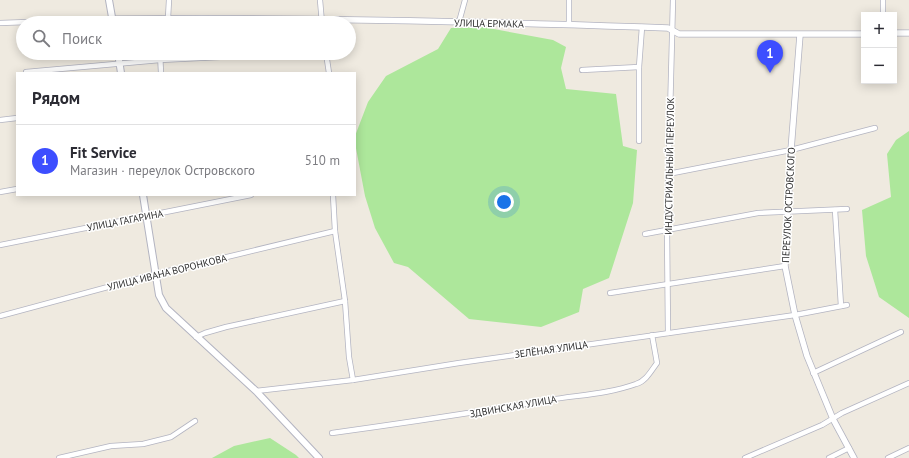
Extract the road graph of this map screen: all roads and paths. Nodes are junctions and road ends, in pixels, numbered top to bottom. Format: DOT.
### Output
graph roads {
  1 [pos="109,0"];
  2 [pos="169,0"];
  3 [pos="320,0"];
  4 [pos="464,0"];
  5 [pos="569,0"];
  6 [pos="672,0"];
  7 [pos="882,0"];
  8 [pos="883,12"];
  9 [pos="112,16"];
  10 [pos="168,16"];
  11 [pos="322,16"];
  12 [pos="356,21"];
  13 [pos="459,22"];
  14 [pos="0,23"];
  15 [pos="16,23"];
  16 [pos="569,24"];
  17 [pos="642,27"];
  18 [pos="672,32"];
  19 [pos="897,33"];
  20 [pos="909,33"];
  21 [pos="861,34"];
  22 [pos="800,35"];
  23 [pos="119,60"];
  24 [pos="160,60"];
  25 [pos="327,60"];
  26 [pos="119,63"];
  27 [pos="638,67"];
  28 [pos="582,70"];
  29 [pos="26,72"];
  30 [pos="121,72"];
  31 [pos="161,72"];
  32 [pos="328,72"];
  33 [pos="16,118"];
  34 [pos="0,120"];
  35 [pos="875,128"];
  36 [pos="639,141"];
  37 [pos="791,150"];
  38 [pos="668,174"];
  39 [pos="16,189"];
  40 [pos="0,192"];
  41 [pos="142,196"];
  42 [pos="246,196"];
  43 [pos="333,196"];
  44 [pos="847,209"];
  45 [pos="835,210"];
  46 [pos="787,211"];
  47 [pos="146,215"];
  48 [pos="667,230"];
  49 [pos="335,231"];
  50 [pos="645,234"];
  51 [pos="0,245"];
  52 [pos="785,266"];
  53 [pos="156,274"];
  54 [pos="667,284"];
  55 [pos="610,293"];
  56 [pos="345,301"];
  57 [pos="795,315"];
  58 [pos="0,316"];
  59 [pos="901,332"];
  60 [pos="668,333"];
  61 [pos="652,335"];
  62 [pos="196,337"];
  63 [pos="813,373"];
  64 [pos="353,380"];
  65 [pos="909,383"];
  66 [pos="256,391"];
  67 [pos="833,419"];
  68 [pos="195,421"];
  69 [pos="332,432"];
  70 [pos="848,448"];
  71 [pos="909,448"];
  72 [pos="59,458"];
  73 [pos="319,458"];
  74 [pos="745,458"];
  75 [pos="829,458"];
  76 [pos="854,458"];
  77 [pos="888,458"];
  1 -- 9 [label="main road"];
  2 -- 10 [label="street"];
  3 -- 11 [label="street"];
  4 -- 13 [label="street"];
  5 -- 16 [label="street"];
  6 -- 18 [label="street, ИНДУСТРИАЛЬНЫЙ ПЕРЕУЛОК"];
  7 -- 8 [label="street"];
  12 -- 13 [label="street, УЛИЦА ЕРМАКА"];
  13 -- 16 [label="street, УЛИЦА ЕРМАКА"];
  14 -- 15 [label="street"];
  16 -- 17 [label="street, УЛИЦА ЕРМАКА"];
  17 -- 18 [label="street, УЛИЦА ЕРМАКА"];
  17 -- 27 [label="street"];
  18 -- 22 [label="street, УЛИЦА ЕРМАКА"];
  18 -- 38 [label="street, ИНДУСТРИАЛЬНЫЙ ПЕРЕУЛОК"];
  19 -- 20 [label="street"];
  21 -- 22 [label="street, УЛИЦА ЕРМАКА"];
  22 -- 37 [label="street, ПЕРЕУЛОК ОСТРОВСКОГО"];
  23 -- 26 [label="main road"];
  24 -- 26 [label="street"];
  24 -- 31 [label="street"];
  25 -- 32 [label="street"];
  26 -- 29 [label="street"];
  26 -- 30 [label="main road"];
  27 -- 28 [label="street"];
  27 -- 36 [label="street"];
  33 -- 34 [label="street"];
  35 -- 37 [label="street"];
  37 -- 38 [label="street"];
  37 -- 46 [label="street, ПЕРЕУЛОК ОСТРОВСКОГО"];
  38 -- 48 [label="street, ИНДУСТРИАЛЬНЫЙ ПЕРЕУЛОК"];
  39 -- 40 [label="street"];
  41 -- 47 [label="main road"];
  42 -- 47 [label="street, УЛИЦА ГАГАРИНА"];
  43 -- 49 [label="street"];
  44 -- 45 [label="street"];
  45 -- 46 [label="street"];
  45 -- 57 [label="street, ЗЕЛЁНАЯ УЛИЦА"];
  46 -- 48 [label="street"];
  46 -- 52 [label="street, ПЕРЕУЛОК ОСТРОВСКОГО"];
  47 -- 51 [label="street, УЛИЦА ГАГАРИНА"];
  47 -- 53 [label="main road"];
  48 -- 50 [label="street"];
  48 -- 54 [label="street, ИНДУСТРИАЛЬНЫЙ ПЕРЕУЛОК"];
  49 -- 53 [label="street, УЛИЦА ИВАНА ВОРОНКОВА"];
  49 -- 56 [label="street"];
  52 -- 54 [label="street"];
  52 -- 57 [label="street, ПЕРЕУЛОК ОСТРОВСКОГО"];
  53 -- 58 [label="street, УЛИЦА ИВАНА ВОРОНКОВА"];
  53 -- 62 [label="main road"];
  54 -- 55 [label="street"];
  54 -- 60 [label="street, ИНДУСТРИАЛЬНЫЙ ПЕРЕУЛОК"];
  56 -- 62 [label="street"];
  56 -- 64 [label="street"];
  57 -- 60 [label="street, ЗЕЛЁНАЯ УЛИЦА"];
  57 -- 63 [label="street, ПЕРЕУЛОК ОСТРОВСКОГО"];
  59 -- 63 [label="street"];
  60 -- 61 [label="street, ЗЕЛЁНАЯ УЛИЦА"];
  61 -- 64 [label="street, ЗЕЛЁНАЯ УЛИЦА"];
  61 -- 69 [label="street, ЗДВИНСКАЯ УЛИЦА"];
  62 -- 66 [label="main road"];
  63 -- 67 [label="street, ПЕРЕУЛОК ОСТРОВСКОГО"];
  64 -- 66 [label="street, ЗЕЛЁНАЯ УЛИЦА"];
  65 -- 67 [label="street"];
  66 -- 73 [label="main road"];
  67 -- 70 [label="street, ПЕРЕУЛОК ОСТРОВСКОГО"];
  67 -- 74 [label="street"];
  68 -- 72 [label="street"];
  70 -- 75 [label="street"];
  70 -- 76 [label="street, ПЕРЕУЛОК ОСТРОВСКОГО"];
  71 -- 77 [label="street"];
}
